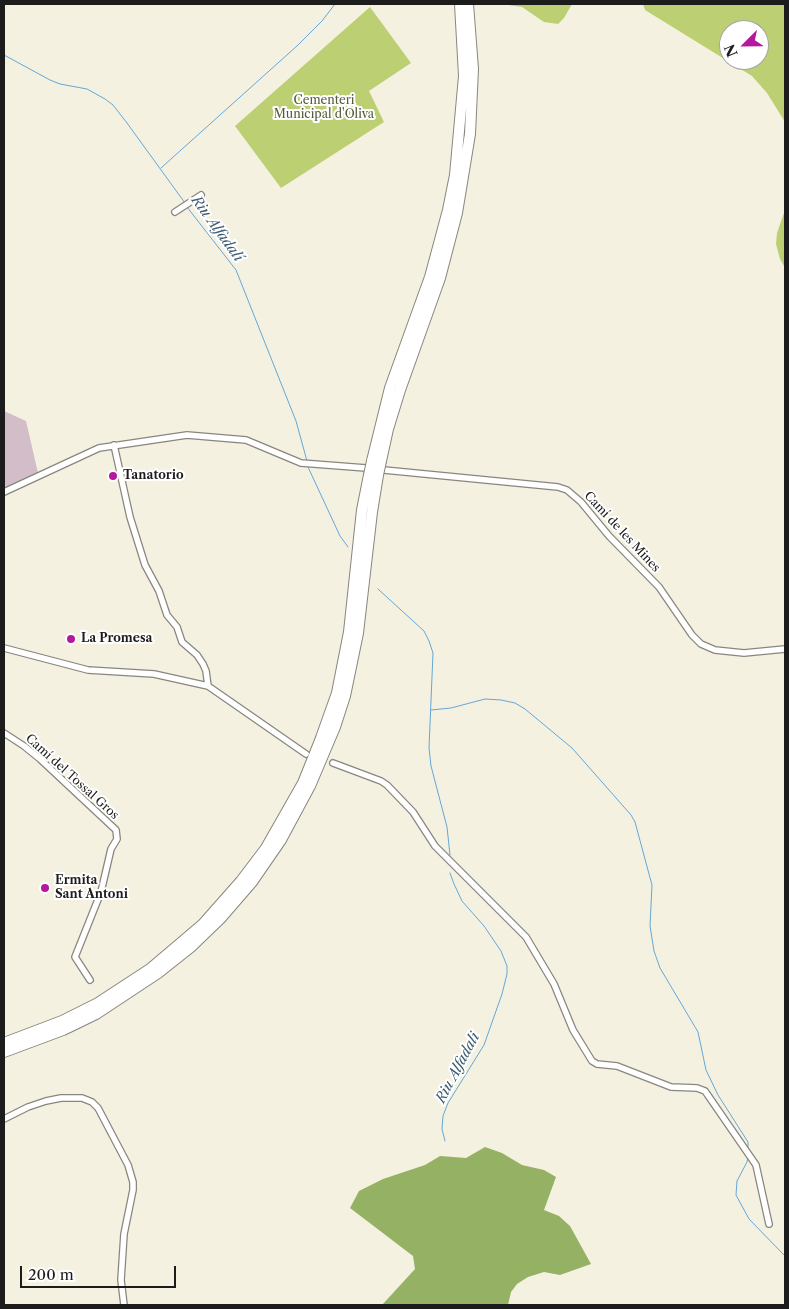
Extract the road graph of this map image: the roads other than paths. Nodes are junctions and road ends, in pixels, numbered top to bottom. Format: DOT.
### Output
graph roads {
  1 [pos="460,4"];
  2 [pos="468,4"];
  3 [pos="201,195"];
  4 [pos="177,211"];
  5 [pos="114,445"];
  6 [pos="375,468"];
  7 [pos="4,492"];
  8 [pos="4,648"];
  9 [pos="785,649"];
  10 [pos="208,686"];
  11 [pos="4,733"];
  12 [pos="306,754"];
  13 [pos="333,763"];
  14 [pos="90,980"];
  15 [pos="4,1043"];
  16 [pos="4,1052"];
  17 [pos="4,1119"];
  18 [pos="769,1224"];
  19 [pos="124,1305"];
  1 -- 6 [label="highway"];
  2 -- 6 [label="highway"];
  3 -- 4 [label="street"];
  5 -- 6 [label="street, Camí de les Mines"];
  5 -- 7 [label="street, Camí de les Mines"];
  5 -- 10 [label="street"];
  6 -- 9 [label="street, Camí de les Mines"];
  6 -- 15 [label="highway"];
  6 -- 16 [label="highway"];
  8 -- 10 [label="street"];
  10 -- 12 [label="street"];
  11 -- 14 [label="street, Camí del Tossal Gros"];
  13 -- 18 [label="street"];
  17 -- 19 [label="street"];
}
